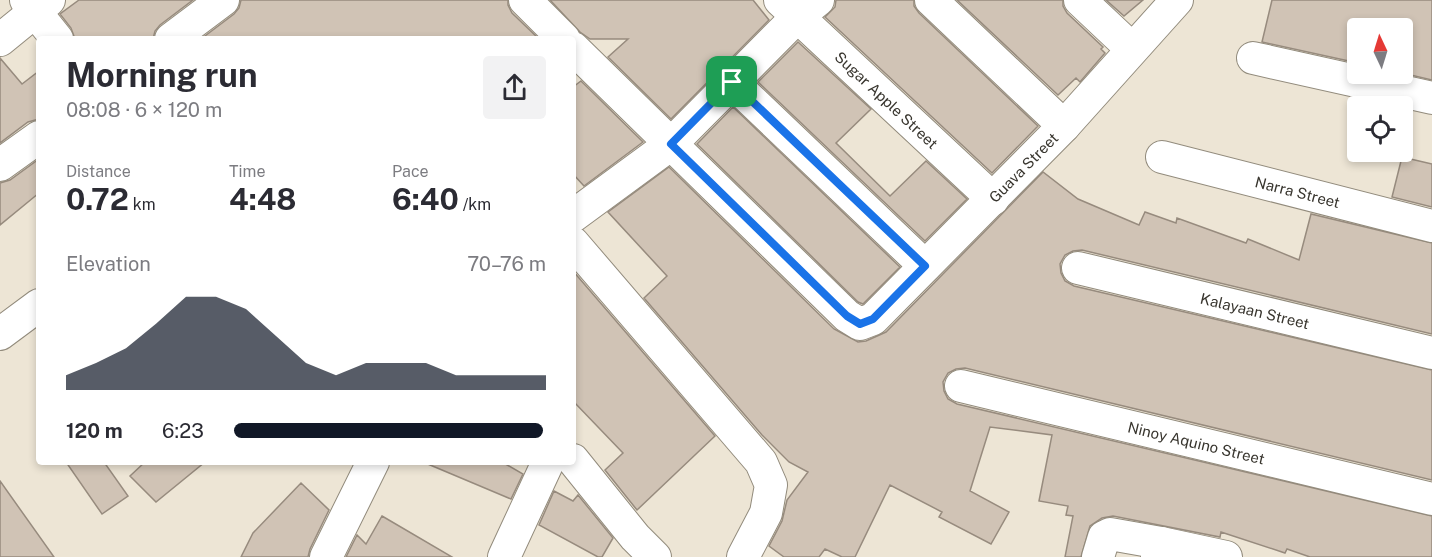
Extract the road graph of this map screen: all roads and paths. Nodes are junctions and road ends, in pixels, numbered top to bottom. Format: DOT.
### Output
graph roads {
  1 [pos="223,0"];
  2 [pos="525,0"];
  3 [pos="931,0"];
  4 [pos="1080,0"];
  5 [pos="1176,0"];
  6 [pos="37,4"];
  7 [pos="798,6"];
  8 [pos="55,36"];
  9 [pos="175,36"];
  10 [pos="561,36"];
  11 [pos="0,40"];
  12 [pos="1132,49"];
  13 [pos="576,51"];
  14 [pos="1253,58"];
  15 [pos="732,82"];
  16 [pos="1432,98"];
  17 [pos="1064,126"];
  18 [pos="36,138"];
  19 [pos="671,144"];
  20 [pos="1162,157"];
  21 [pos="0,165"];
  22 [pos="993,199"];
  23 [pos="576,214"];
  24 [pos="1432,226"];
  25 [pos="576,246"];
  26 [pos="925,266"];
  27 [pos="1078,268"];
  28 [pos="36,307"];
  29 [pos="0,334"];
  30 [pos="1432,353"];
  31 [pos="961,386"];
  32 [pos="576,464"];
  33 [pos="372,465"];
  34 [pos="547,465"];
  35 [pos="1432,499"];
  36 [pos="638,550"];
  37 [pos="1159,550"];
  38 [pos="326,557"];
  39 [pos="504,557"];
  40 [pos="744,557"];
  41 [pos="1098,557"];
  42 [pos="1226,557"];
  1 -- 9 [label="street"];
  2 -- 10 [label="street"];
  3 -- 17 [label="street"];
  4 -- 12 [label="street"];
  5 -- 12 [label="street, Guava Street"];
  6 -- 8 [label="street"];
  6 -- 11 [label="street"];
  7 -- 15 [label="street"];
  7 -- 22 [label="street, Sugar Apple Street"];
  12 -- 17 [label="street, Guava Street"];
  13 -- 19 [label="street"];
  14 -- 16 [label="street"];
  15 -- 19 [label="street"];
  15 -- 26 [label="street"];
  17 -- 22 [label="street, Guava Street"];
  18 -- 21 [label="street"];
  19 -- 23 [label="street"];
  19 -- 26 [label="street, Guava Street"];
  20 -- 24 [label="street, Narra Street"];
  22 -- 26 [label="street, Guava Street"];
  25 -- 40 [label="street"];
  27 -- 30 [label="street, Kalayaan Street"];
  28 -- 29 [label="street"];
  31 -- 35 [label="street, Ninoy Aquino Street"];
  32 -- 36 [label="street"];
  33 -- 38 [label="street"];
  34 -- 39 [label="street"];
  37 -- 41 [label="street"];
  37 -- 42 [label="street"];
}
